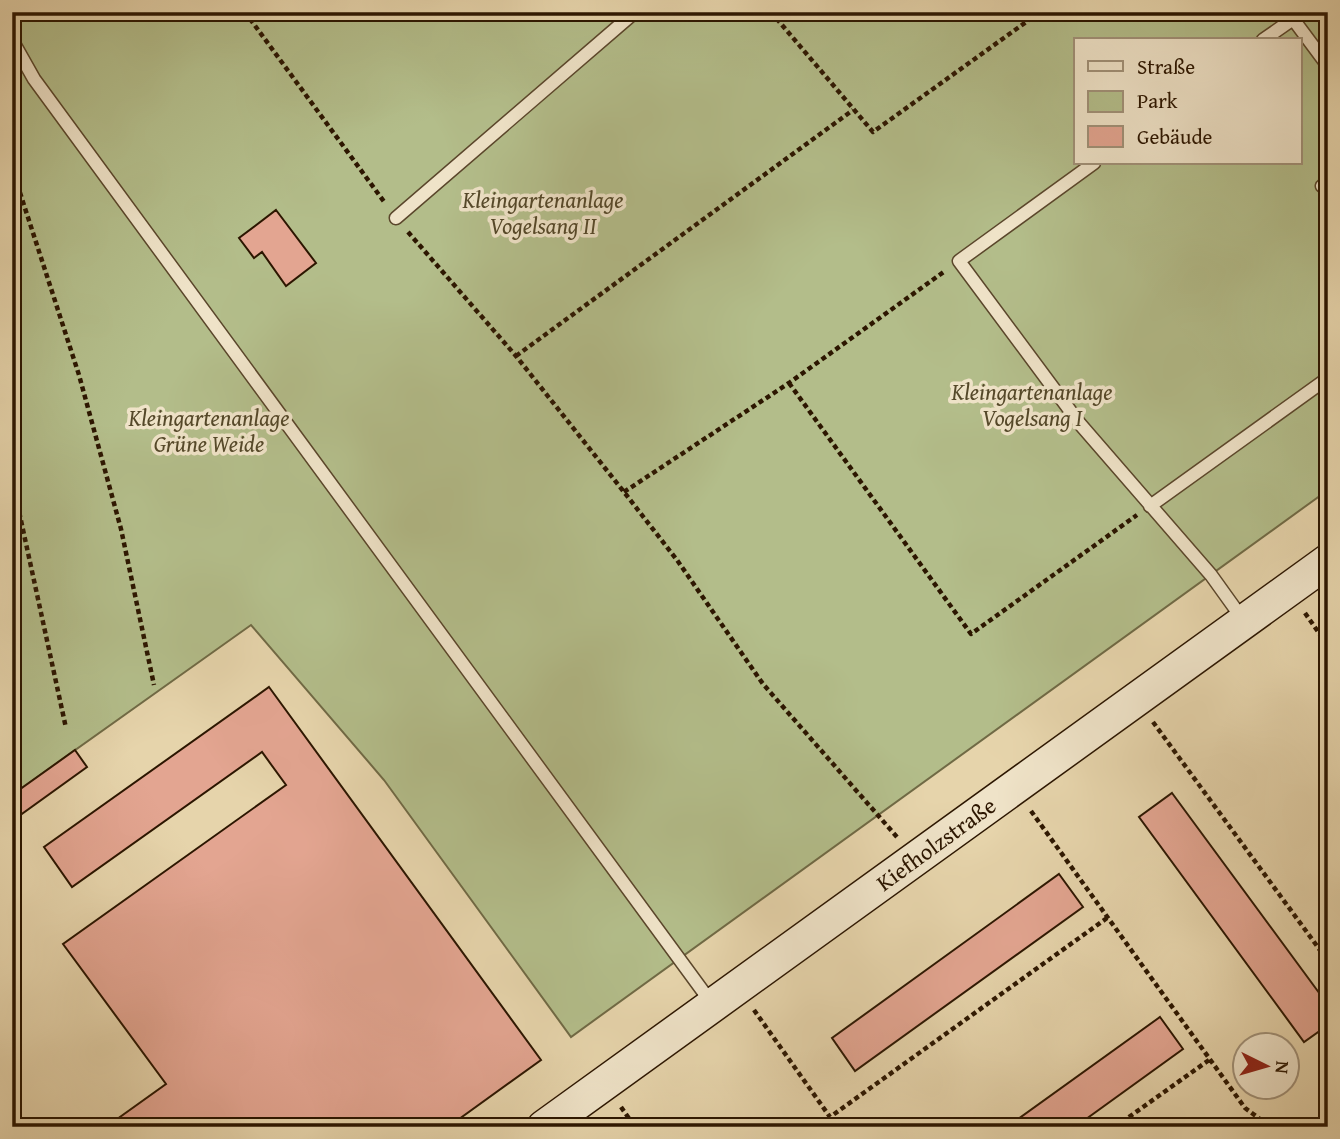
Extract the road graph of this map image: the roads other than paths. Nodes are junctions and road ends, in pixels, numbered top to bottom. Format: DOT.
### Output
graph roads {
  1 [pos="635,12"];
  2 [pos="1266,38"];
  3 [pos="12,40"];
  4 [pos="1328,66"];
  5 [pos="1093,164"];
  6 [pos="396,218"];
  7 [pos="1328,378"];
  8 [pos="1150,506"];
  9 [pos="1328,561"];
  10 [pos="1244,622"];
  11 [pos="725,996"];
  12 [pos="544,1127"];
  1 -- 6 [label="lane"];
  2 -- 4 [label="lane"];
  3 -- 11 [label="lane"];
  5 -- 8 [label="lane"];
  7 -- 8 [label="lane"];
  8 -- 10 [label="lane"];
  9 -- 10 [label="street, Kiefholzstraße"];
  10 -- 11 [label="street, Kiefholzstraße"];
  11 -- 12 [label="street, Kiefholzstraße"];
}
